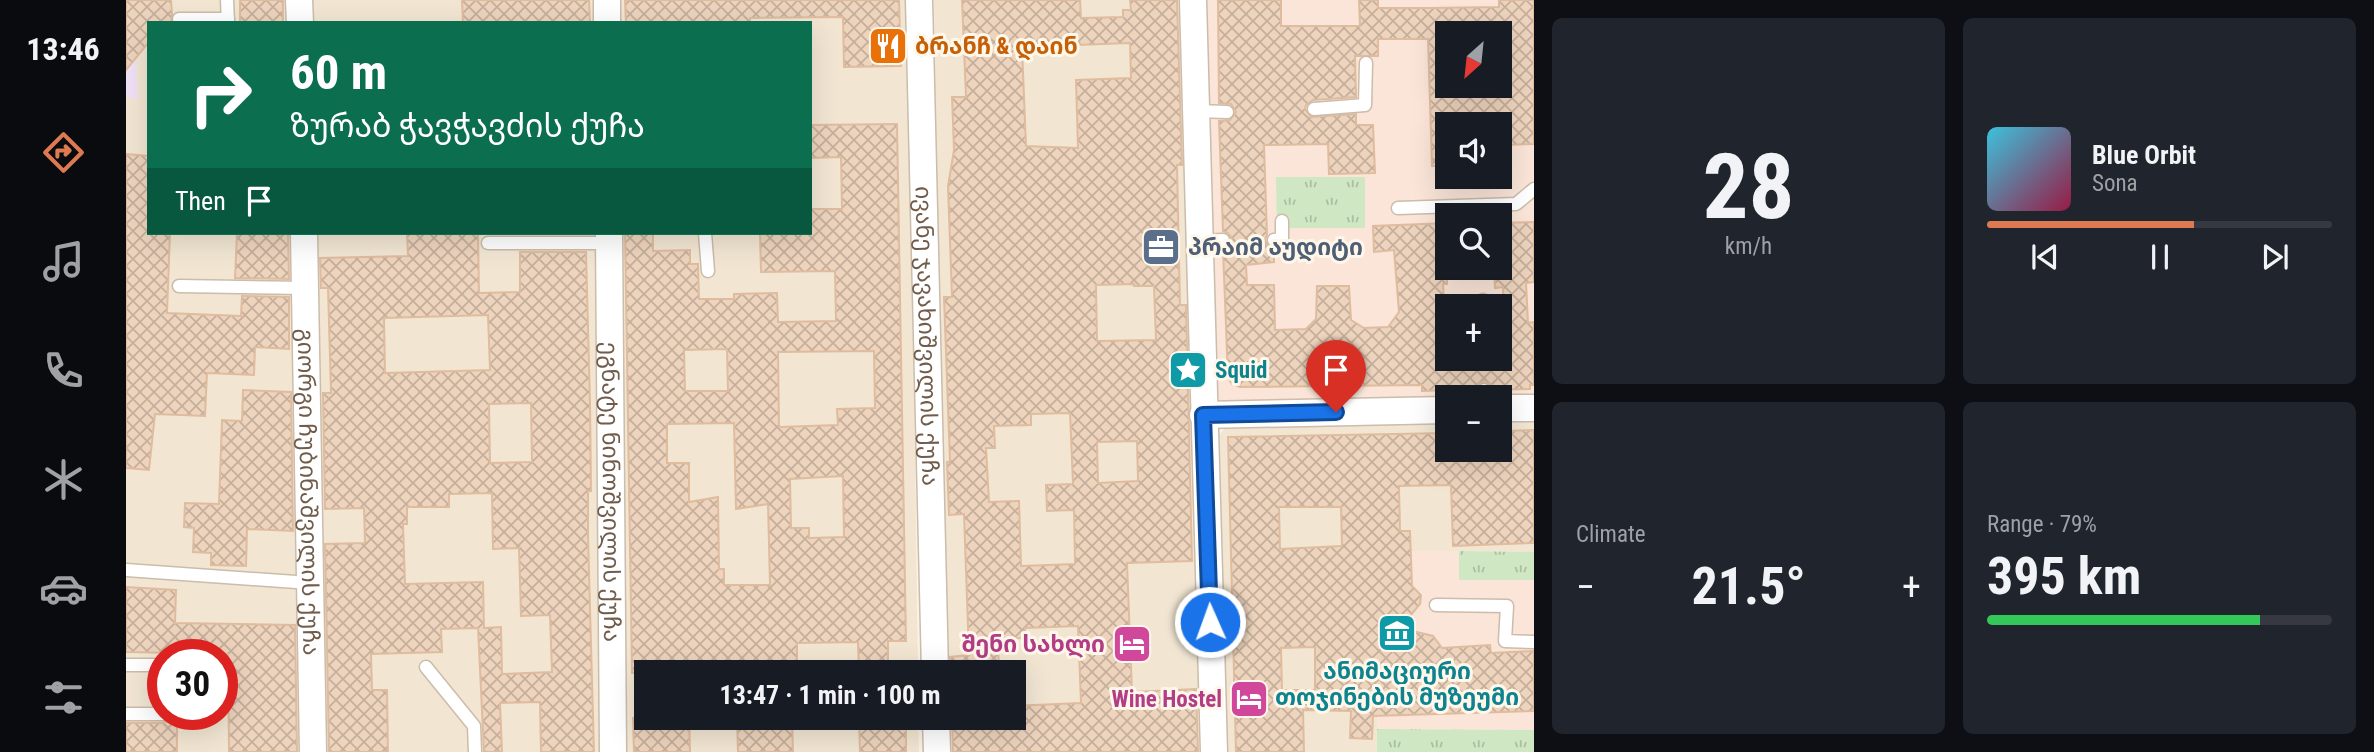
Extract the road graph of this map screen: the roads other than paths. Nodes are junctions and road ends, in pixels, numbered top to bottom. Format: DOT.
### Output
graph roads {
  1 [pos="227,0"];
  2 [pos="299,0"];
  3 [pos="607,0"];
  4 [pos="919,0"];
  5 [pos="1193,0"];
  6 [pos="180,19"];
  7 [pos="228,21"];
  8 [pos="300,21"];
  9 [pos="607,21"];
  10 [pos="1366,63"];
  11 [pos="1314,109"];
  12 [pos="1196,111"];
  13 [pos="1227,111"];
  14 [pos="1534,189"];
  15 [pos="1398,208"];
  16 [pos="1282,221"];
  17 [pos="304,235"];
  18 [pos="705,235"];
  19 [pos="609,238"];
  20 [pos="1274,240"];
  21 [pos="488,243"];
  22 [pos="708,271"];
  23 [pos="179,286"];
  24 [pos="305,288"];
  25 [pos="1512,404"];
  26 [pos="1534,408"];
  27 [pos="1435,410"];
  28 [pos="1203,415"];
  29 [pos="126,570"];
  30 [pos="310,583"];
  31 [pos="1436,605"];
  32 [pos="1534,642"];
  33 [pos="935,660"];
  34 [pos="126,665"];
  35 [pos="147,665"];
  36 [pos="426,667"];
  37 [pos="126,714"];
  38 [pos="147,714"];
  39 [pos="936,730"];
  40 [pos="313,752"];
  41 [pos="475,752"];
  42 [pos="613,752"];
  43 [pos="937,752"];
  44 [pos="1214,752"];
  1 -- 7 [label="lane"];
  2 -- 8 [label="street"];
  3 -- 9 [label="street"];
  4 -- 33 [label="street, ივანე ჯავახიშვილის ქუჩა"];
  5 -- 12 [label="street"];
  6 -- 7 [label="lane"];
  10 -- 11 [label="lane"];
  12 -- 13 [label="lane"];
  12 -- 28 [label="street"];
  14 -- 15 [label="lane"];
  16 -- 20 [label="lane"];
  17 -- 24 [label="street, გიორგი ჩუბინაშვილის ქუჩა"];
  18 -- 22 [label="lane"];
  19 -- 21 [label="lane"];
  19 -- 42 [label="street, ეგნატე ნინოშვილის ქუჩა"];
  23 -- 24 [label="lane"];
  24 -- 30 [label="street, გიორგი ჩუბინაშვილის ქუჩა"];
  25 -- 26 [label="street"];
  27 -- 28 [label="street"];
  28 -- 44 [label="street"];
  29 -- 30 [label="lane"];
  30 -- 40 [label="street, გიორგი ჩუბინაშვილის ქუჩა"];
  31 -- 32 [label="lane"];
  34 -- 35 [label="lane"];
  36 -- 41 [label="lane"];
  37 -- 38 [label="lane"];
  39 -- 43 [label="street"];
}
